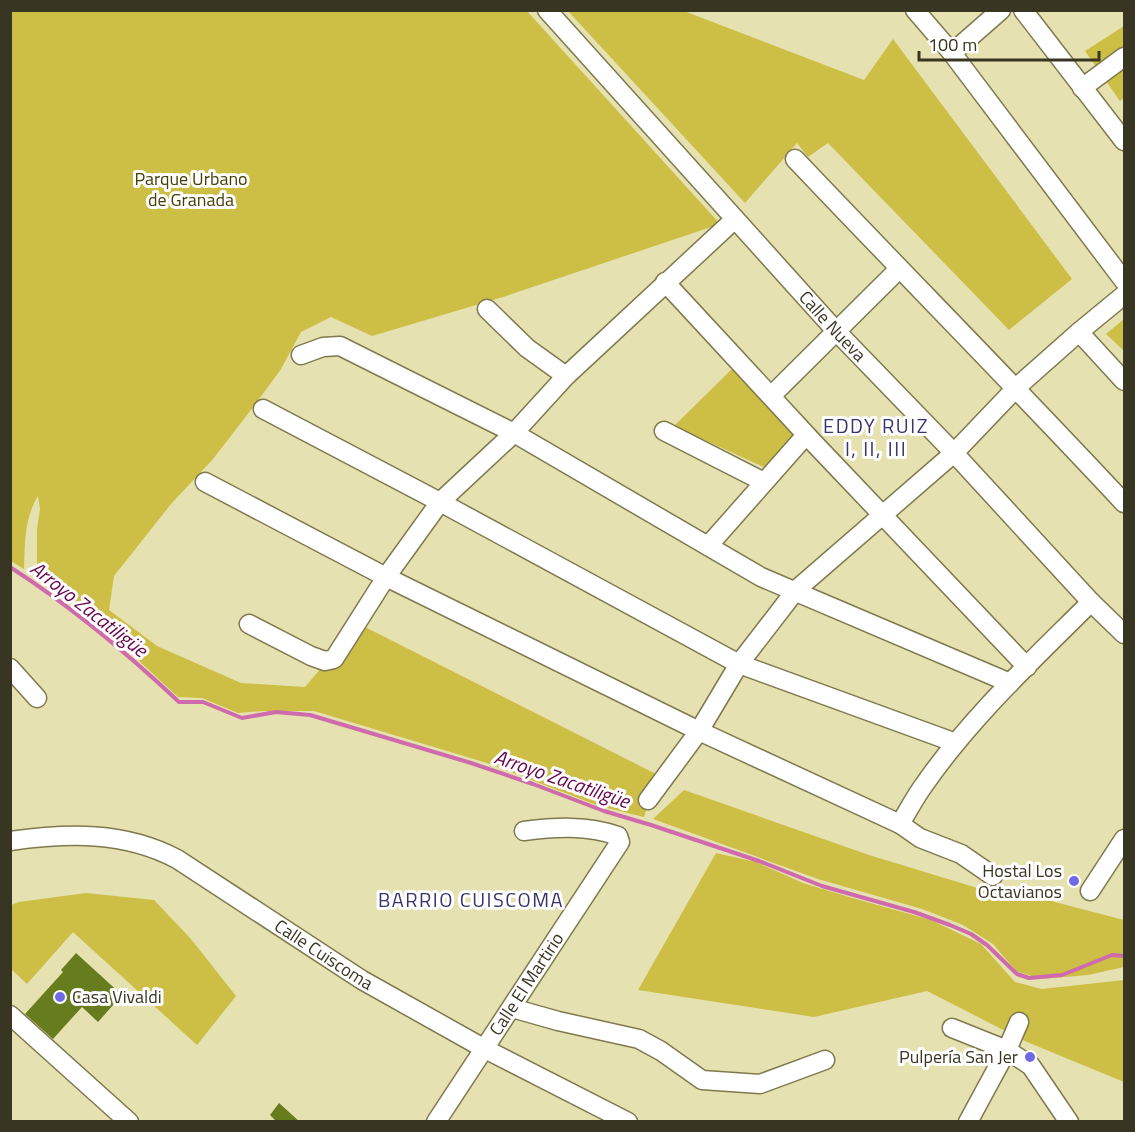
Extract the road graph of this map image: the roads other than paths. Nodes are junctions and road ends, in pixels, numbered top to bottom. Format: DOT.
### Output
graph roads {
  1 [pos="547,10"];
  2 [pos="915,10"];
  3 [pos="1001,10"];
  4 [pos="1023,10"];
  5 [pos="952,53"];
  6 [pos="1125,57"];
  7 [pos="1082,88"];
  8 [pos="1125,141"];
  9 [pos="795,159"];
  10 [pos="735,219"];
  11 [pos="899,269"];
  12 [pos="1125,281"];
  13 [pos="665,282"];
  14 [pos="1125,295"];
  15 [pos="487,309"];
  16 [pos="836,331"];
  17 [pos="1079,332"];
  18 [pos="301,355"];
  19 [pos="566,376"];
  20 [pos="1125,381"];
  21 [pos="1017,387"];
  22 [pos="771,396"];
  23 [pos="263,409"];
  24 [pos="664,430"];
  25 [pos="514,433"];
  26 [pos="806,435"];
  27 [pos="954,453"];
  28 [pos="206,482"];
  29 [pos="764,482"];
  30 [pos="440,502"];
  31 [pos="1125,503"];
  32 [pos="883,515"];
  33 [pos="708,546"];
  34 [pos="386,577"];
  35 [pos="796,590"];
  36 [pos="1091,602"];
  37 [pos="249,624"];
  38 [pos="1123,631"];
  39 [pos="739,664"];
  40 [pos="1027,667"];
  41 [pos="10,668"];
  42 [pos="1010,683"];
  43 [pos="37,698"];
  44 [pos="699,731"];
  45 [pos="956,743"];
  46 [pos="648,800"];
  47 [pos="900,824"];
  48 [pos="524,831"];
  49 [pos="1125,839"];
  50 [pos="10,841"];
  51 [pos="993,876"];
  52 [pos="1090,891"];
  53 [pos="512,1008"];
  54 [pos="10,1015"];
  55 [pos="1019,1022"];
  56 [pos="952,1028"];
  57 [pos="485,1049"];
  58 [pos="1007,1050"];
  59 [pos="825,1060"];
  60 [pos="129,1122"];
  61 [pos="436,1122"];
  62 [pos="628,1122"];
  63 [pos="968,1122"];
  64 [pos="1069,1122"];
  1 -- 10 [label="street, Calle Nueva"];
  2 -- 5 [label="street"];
  3 -- 5 [label="street"];
  4 -- 7 [label="street"];
  5 -- 12 [label="street"];
  6 -- 7 [label="street"];
  7 -- 8 [label="street"];
  9 -- 11 [label="street"];
  10 -- 13 [label="street"];
  10 -- 16 [label="street, Calle Nueva"];
  11 -- 16 [label="street"];
  11 -- 21 [label="street"];
  13 -- 19 [label="street"];
  13 -- 22 [label="street"];
  14 -- 17 [label="street"];
  15 -- 19 [label="street"];
  16 -- 22 [label="street"];
  16 -- 27 [label="street, Calle Nueva"];
  17 -- 20 [label="street"];
  17 -- 21 [label="street"];
  18 -- 25 [label="street"];
  19 -- 25 [label="street"];
  21 -- 27 [label="street"];
  21 -- 31 [label="street"];
  22 -- 26 [label="street"];
  23 -- 30 [label="street"];
  24 -- 29 [label="street"];
  25 -- 30 [label="street"];
  25 -- 33 [label="street"];
  26 -- 29 [label="street"];
  26 -- 32 [label="street"];
  27 -- 32 [label="street"];
  27 -- 36 [label="street, Calle Nueva"];
  28 -- 34 [label="street"];
  29 -- 33 [label="street"];
  30 -- 34 [label="street"];
  30 -- 39 [label="street"];
  32 -- 35 [label="street"];
  32 -- 40 [label="street"];
  33 -- 35 [label="street"];
  34 -- 37 [label="street"];
  34 -- 44 [label="street"];
  35 -- 39 [label="street"];
  35 -- 42 [label="street"];
  36 -- 38 [label="street, Calle Nueva"];
  36 -- 40 [label="street"];
  39 -- 44 [label="street"];
  39 -- 45 [label="street"];
  40 -- 42 [label="street"];
  41 -- 43 [label="street"];
  42 -- 45 [label="street"];
  44 -- 46 [label="street"];
  44 -- 47 [label="street"];
  45 -- 47 [label="street"];
  47 -- 51 [label="street"];
  48 -- 53 [label="street, Calle El Martirio"];
  49 -- 52 [label="street"];
  50 -- 57 [label="street, Calle Cuiscoma"];
  53 -- 57 [label="street, Calle El Martirio"];
  53 -- 59 [label="street"];
  54 -- 60 [label="street"];
  55 -- 58 [label="street"];
  56 -- 58 [label="street"];
  57 -- 61 [label="street, Calle El Martirio"];
  57 -- 62 [label="street, Calle Cuiscoma"];
  58 -- 63 [label="street"];
  58 -- 64 [label="street"];
}
